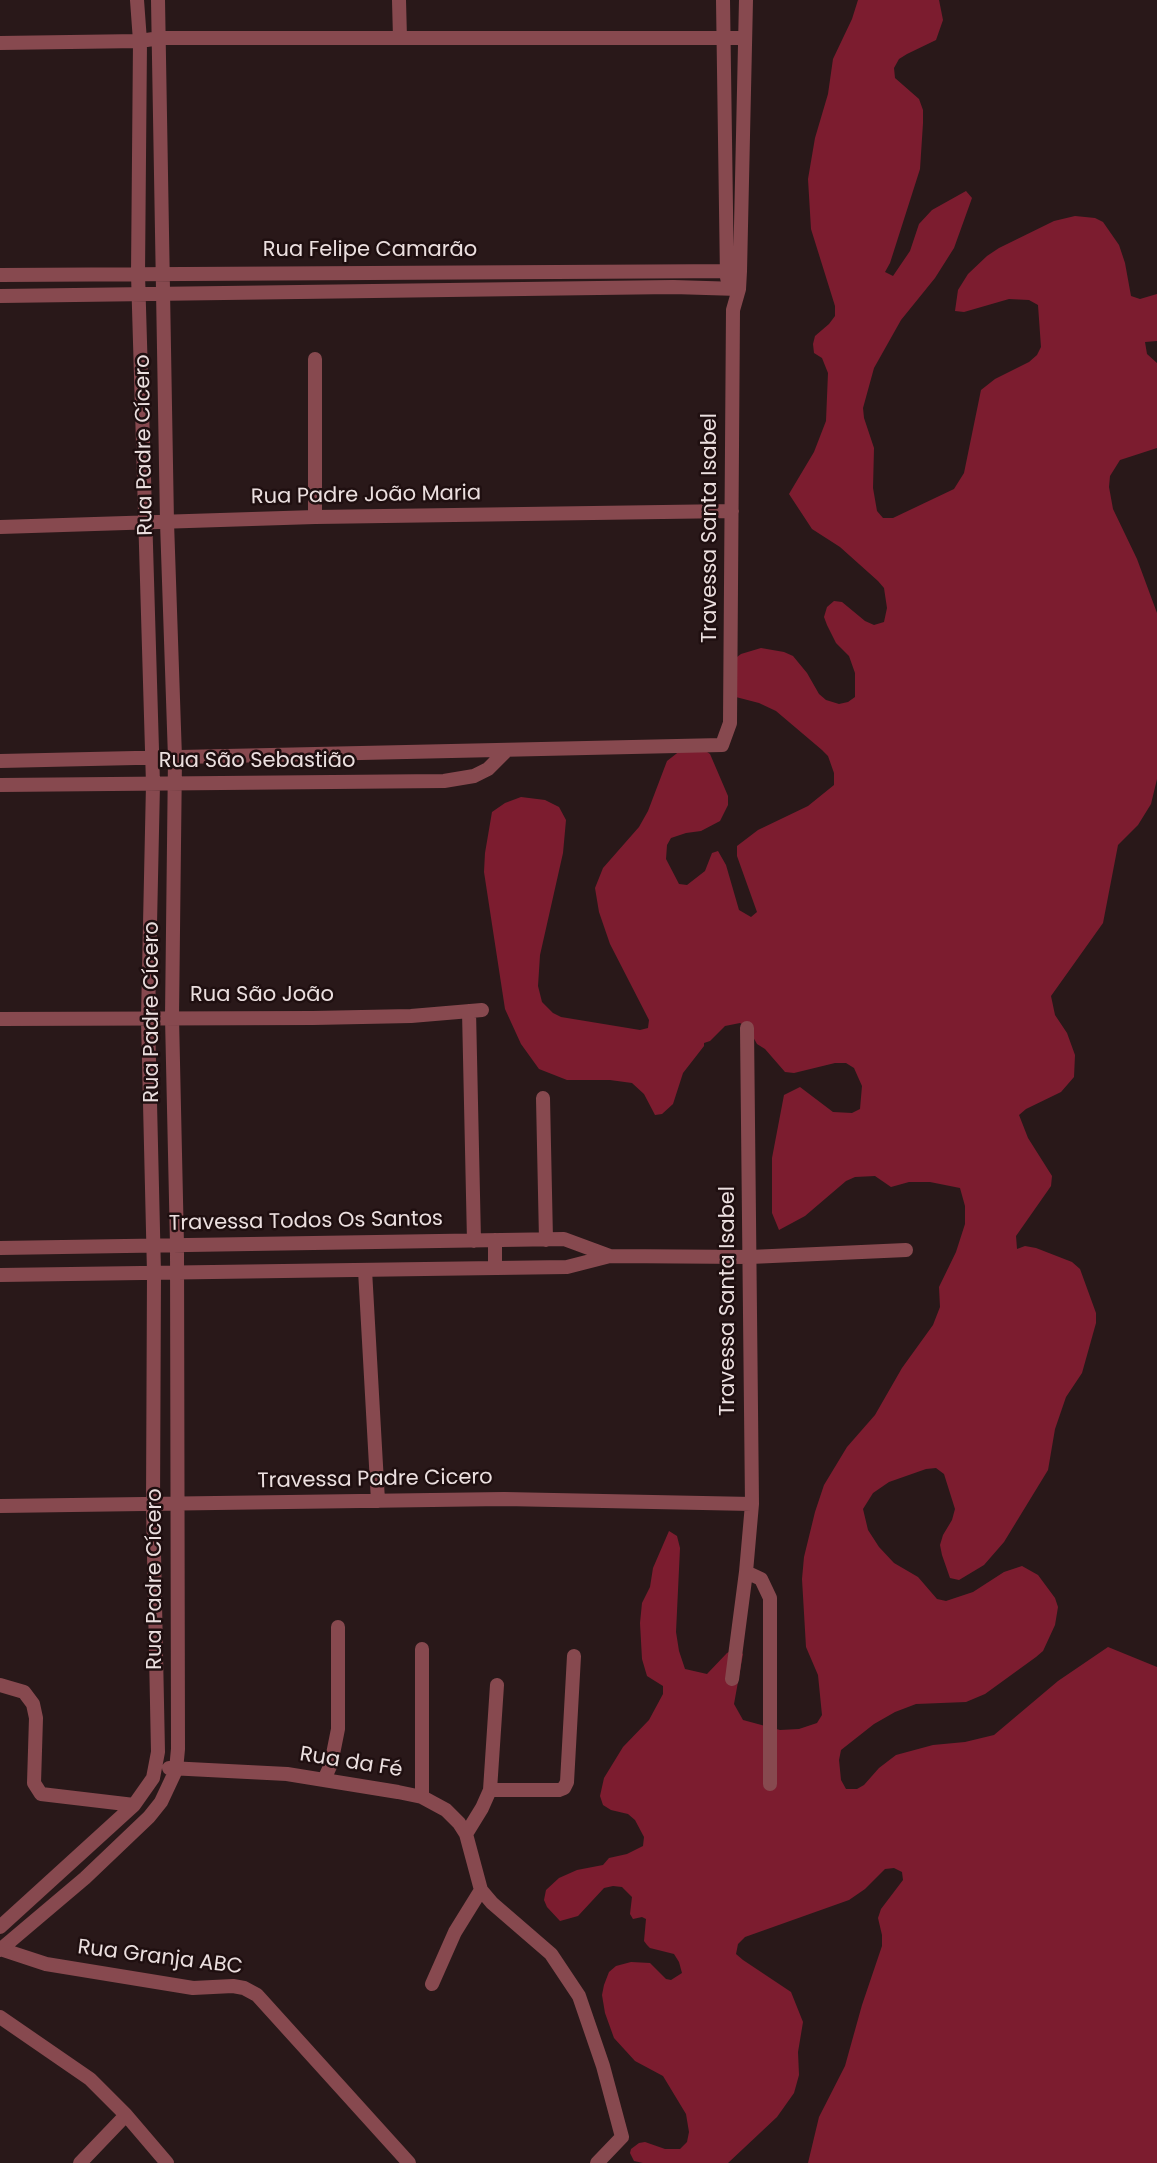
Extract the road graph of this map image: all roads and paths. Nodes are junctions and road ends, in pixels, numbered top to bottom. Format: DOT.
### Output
graph roads {
  1 [pos="137,0"];
  2 [pos="158,0"];
  3 [pos="399,0"];
  4 [pos="723,0"];
  5 [pos="746,0"];
  6 [pos="722,37"];
  7 [pos="160,38"];
  8 [pos="400,38"];
  9 [pos="746,38"];
  10 [pos="140,41"];
  11 [pos="0,43"];
  12 [pos="734,270"];
  13 [pos="138,274"];
  14 [pos="163,274"];
  15 [pos="0,275"];
  16 [pos="733,289"];
  17 [pos="138,295"];
  18 [pos="164,295"];
  19 [pos="0,296"];
  20 [pos="315,359"];
  21 [pos="732,511"];
  22 [pos="315,517"];
  23 [pos="145,522"];
  24 [pos="167,522"];
  25 [pos="0,527"];
  26 [pos="722,745"];
  27 [pos="506,751"];
  28 [pos="151,758"];
  29 [pos="175,758"];
  30 [pos="0,761"];
  31 [pos="153,783"];
  32 [pos="175,783"];
  33 [pos="0,785"];
  34 [pos="172,1017"];
  35 [pos="148,1018"];
  36 [pos="0,1019"];
  37 [pos="747,1028"];
  38 [pos="543,1098"];
  39 [pos="495,1240"];
  40 [pos="546,1240"];
  41 [pos="474,1241"];
  42 [pos="153,1245"];
  43 [pos="177,1245"];
  44 [pos="0,1248"];
  45 [pos="906,1250"];
  46 [pos="610,1256"];
  47 [pos="750,1257"];
  48 [pos="495,1268"];
  49 [pos="365,1270"];
  50 [pos="154,1273"];
  51 [pos="177,1273"];
  52 [pos="0,1275"];
  53 [pos="378,1501"];
  54 [pos="752,1504"];
  55 [pos="153,1505"];
  56 [pos="176,1505"];
  57 [pos="0,1506"];
  58 [pos="746,1572"];
  59 [pos="338,1626"];
  60 [pos="422,1649"];
  61 [pos="574,1656"];
  62 [pos="732,1679"];
  63 [pos="0,1685"];
  64 [pos="497,1685"];
  65 [pos="157,1765"];
  66 [pos="176,1770"];
  67 [pos="324,1780"];
  68 [pos="770,1784"];
  69 [pos="490,1790"];
  70 [pos="422,1797"];
  71 [pos="134,1805"];
  72 [pos="466,1834"];
  73 [pos="481,1890"];
  74 [pos="0,1927"];
  75 [pos="0,1950"];
  76 [pos="432,1984"];
  77 [pos="0,2017"];
  78 [pos="126,2115"];
  79 [pos="80,2163"];
  80 [pos="167,2163"];
  81 [pos="409,2163"];
  82 [pos="597,2163"];
  1 -- 10 [label="street, Rua Padre Cícero"];
  2 -- 7 [label="street, Rua Padre Cícero"];
  3 -- 8 [label="street"];
  4 -- 6 [label="street, Travessa Santa Isabel"];
  5 -- 9 [label="street, Travessa Santa Isabel"];
  6 -- 8 [label="street"];
  6 -- 9 [label="street"];
  6 -- 12 [label="street, Travessa Santa Isabel"];
  7 -- 8 [label="street"];
  7 -- 10 [label="street"];
  7 -- 14 [label="street, Rua Padre Cícero"];
  9 -- 12 [label="street, Travessa Santa Isabel"];
  10 -- 11 [label="street"];
  10 -- 13 [label="street, Rua Padre Cícero"];
  12 -- 14 [label="street, Rua Felipe Camarão"];
  12 -- 16 [label="street, Travessa Santa Isabel"];
  13 -- 14 [label="street, Rua Felipe Camarão"];
  13 -- 15 [label="street, Rua Felipe Camarão"];
  13 -- 17 [label="street, Rua Padre Cícero"];
  14 -- 18 [label="street, Rua Padre Cícero"];
  16 -- 18 [label="street, Rua Felipe Camarão"];
  16 -- 21 [label="street, Travessa Santa Isabel"];
  17 -- 18 [label="street, Rua Felipe Camarão"];
  17 -- 19 [label="street, Rua Felipe Camarão"];
  17 -- 23 [label="street, Rua Padre Cícero"];
  18 -- 24 [label="street, Rua Padre Cícero"];
  20 -- 22 [label="street"];
  21 -- 22 [label="street, Rua Padre João Maria"];
  21 -- 26 [label="street, Travessa Santa Isabel"];
  22 -- 24 [label="street, Rua Padre João Maria"];
  23 -- 24 [label="street, Rua Padre João Maria"];
  23 -- 25 [label="street, Rua Padre João Maria"];
  23 -- 28 [label="street, Rua Padre Cícero"];
  24 -- 29 [label="street, Rua Padre Cícero"];
  26 -- 27 [label="street, Rua São Sebastião"];
  27 -- 29 [label="street, Rua São Sebastião"];
  27 -- 32 [label="street, Rua São Sebastião"];
  28 -- 29 [label="street, Rua São Sebastião"];
  28 -- 30 [label="street, Rua São Sebastião"];
  28 -- 31 [label="street, Rua Padre Cícero"];
  29 -- 32 [label="street, Rua Padre Cícero"];
  31 -- 32 [label="street, Rua São Sebastião"];
  31 -- 33 [label="street, Rua São Sebastião"];
  31 -- 35 [label="street, Rua Padre Cícero"];
  32 -- 34 [label="street, Rua Padre Cícero"];
  34 -- 35 [label="street, Rua São João"];
  34 -- 41 [label="street, Rua São João"];
  34 -- 43 [label="street, Rua Padre Cícero"];
  35 -- 36 [label="street, Rua São João"];
  35 -- 42 [label="street, Rua Padre Cícero"];
  37 -- 47 [label="street, Travessa Santa Isabel"];
  38 -- 40 [label="street"];
  39 -- 40 [label="street, Travessa Todos Os Santos"];
  39 -- 41 [label="street, Travessa Todos Os Santos"];
  39 -- 48 [label="street"];
  40 -- 46 [label="street, Travessa Todos Os Santos"];
  41 -- 43 [label="street, Travessa Todos Os Santos"];
  42 -- 43 [label="street, Travessa Todos Os Santos"];
  42 -- 44 [label="street, Travessa Todos Os Santos"];
  42 -- 50 [label="street, Rua Padre Cícero"];
  43 -- 51 [label="street, Rua Padre Cícero"];
  45 -- 47 [label="street, Travessa Todos Os Santos"];
  46 -- 47 [label="street, Travessa Todos Os Santos"];
  46 -- 48 [label="street, Travessa Todos Os Santos"];
  47 -- 54 [label="street, Travessa Santa Isabel"];
  48 -- 49 [label="street, Travessa Todos Os Santos"];
  49 -- 51 [label="street, Travessa Todos Os Santos"];
  49 -- 53 [label="street"];
  50 -- 51 [label="street, Travessa Todos Os Santos"];
  50 -- 52 [label="street, Travessa Todos Os Santos"];
  50 -- 55 [label="street, Rua Padre Cícero"];
  51 -- 56 [label="street, Rua Padre Cícero"];
  53 -- 54 [label="street, Travessa Padre Cicero"];
  53 -- 56 [label="street, Travessa Padre Cicero"];
  54 -- 58 [label="street, Travessa Santa Isabel"];
  55 -- 56 [label="street, Travessa Padre Cicero"];
  55 -- 57 [label="street, Travessa Padre Cicero"];
  55 -- 65 [label="street, Rua Padre Cícero"];
  56 -- 66 [label="street, Rua Padre Cícero"];
  58 -- 62 [label="street, Travessa Santa Isabel"];
  58 -- 68 [label="street"];
  59 -- 67 [label="street"];
  60 -- 70 [label="street"];
  61 -- 69 [label="street"];
  63 -- 71 [label="street"];
  64 -- 69 [label="street"];
  65 -- 66 [label="street, Rua da Fé"];
  65 -- 71 [label="street, Rua Padre Cícero"];
  66 -- 67 [label="street, Rua da Fé"];
  66 -- 75 [label="street, Rua Padre Cícero"];
  67 -- 70 [label="street, Rua da Fé"];
  69 -- 72 [label="street"];
  70 -- 72 [label="street, Rua da Fé"];
  71 -- 74 [label="street, Rua Padre Cícero"];
  72 -- 73 [label="street, Rua da Fé"];
  73 -- 76 [label="street"];
  73 -- 82 [label="street, Rua da Fé"];
  75 -- 81 [label="street, Rua Granja ABC"];
  77 -- 78 [label="street"];
  78 -- 79 [label="street"];
  78 -- 80 [label="street"];
}
